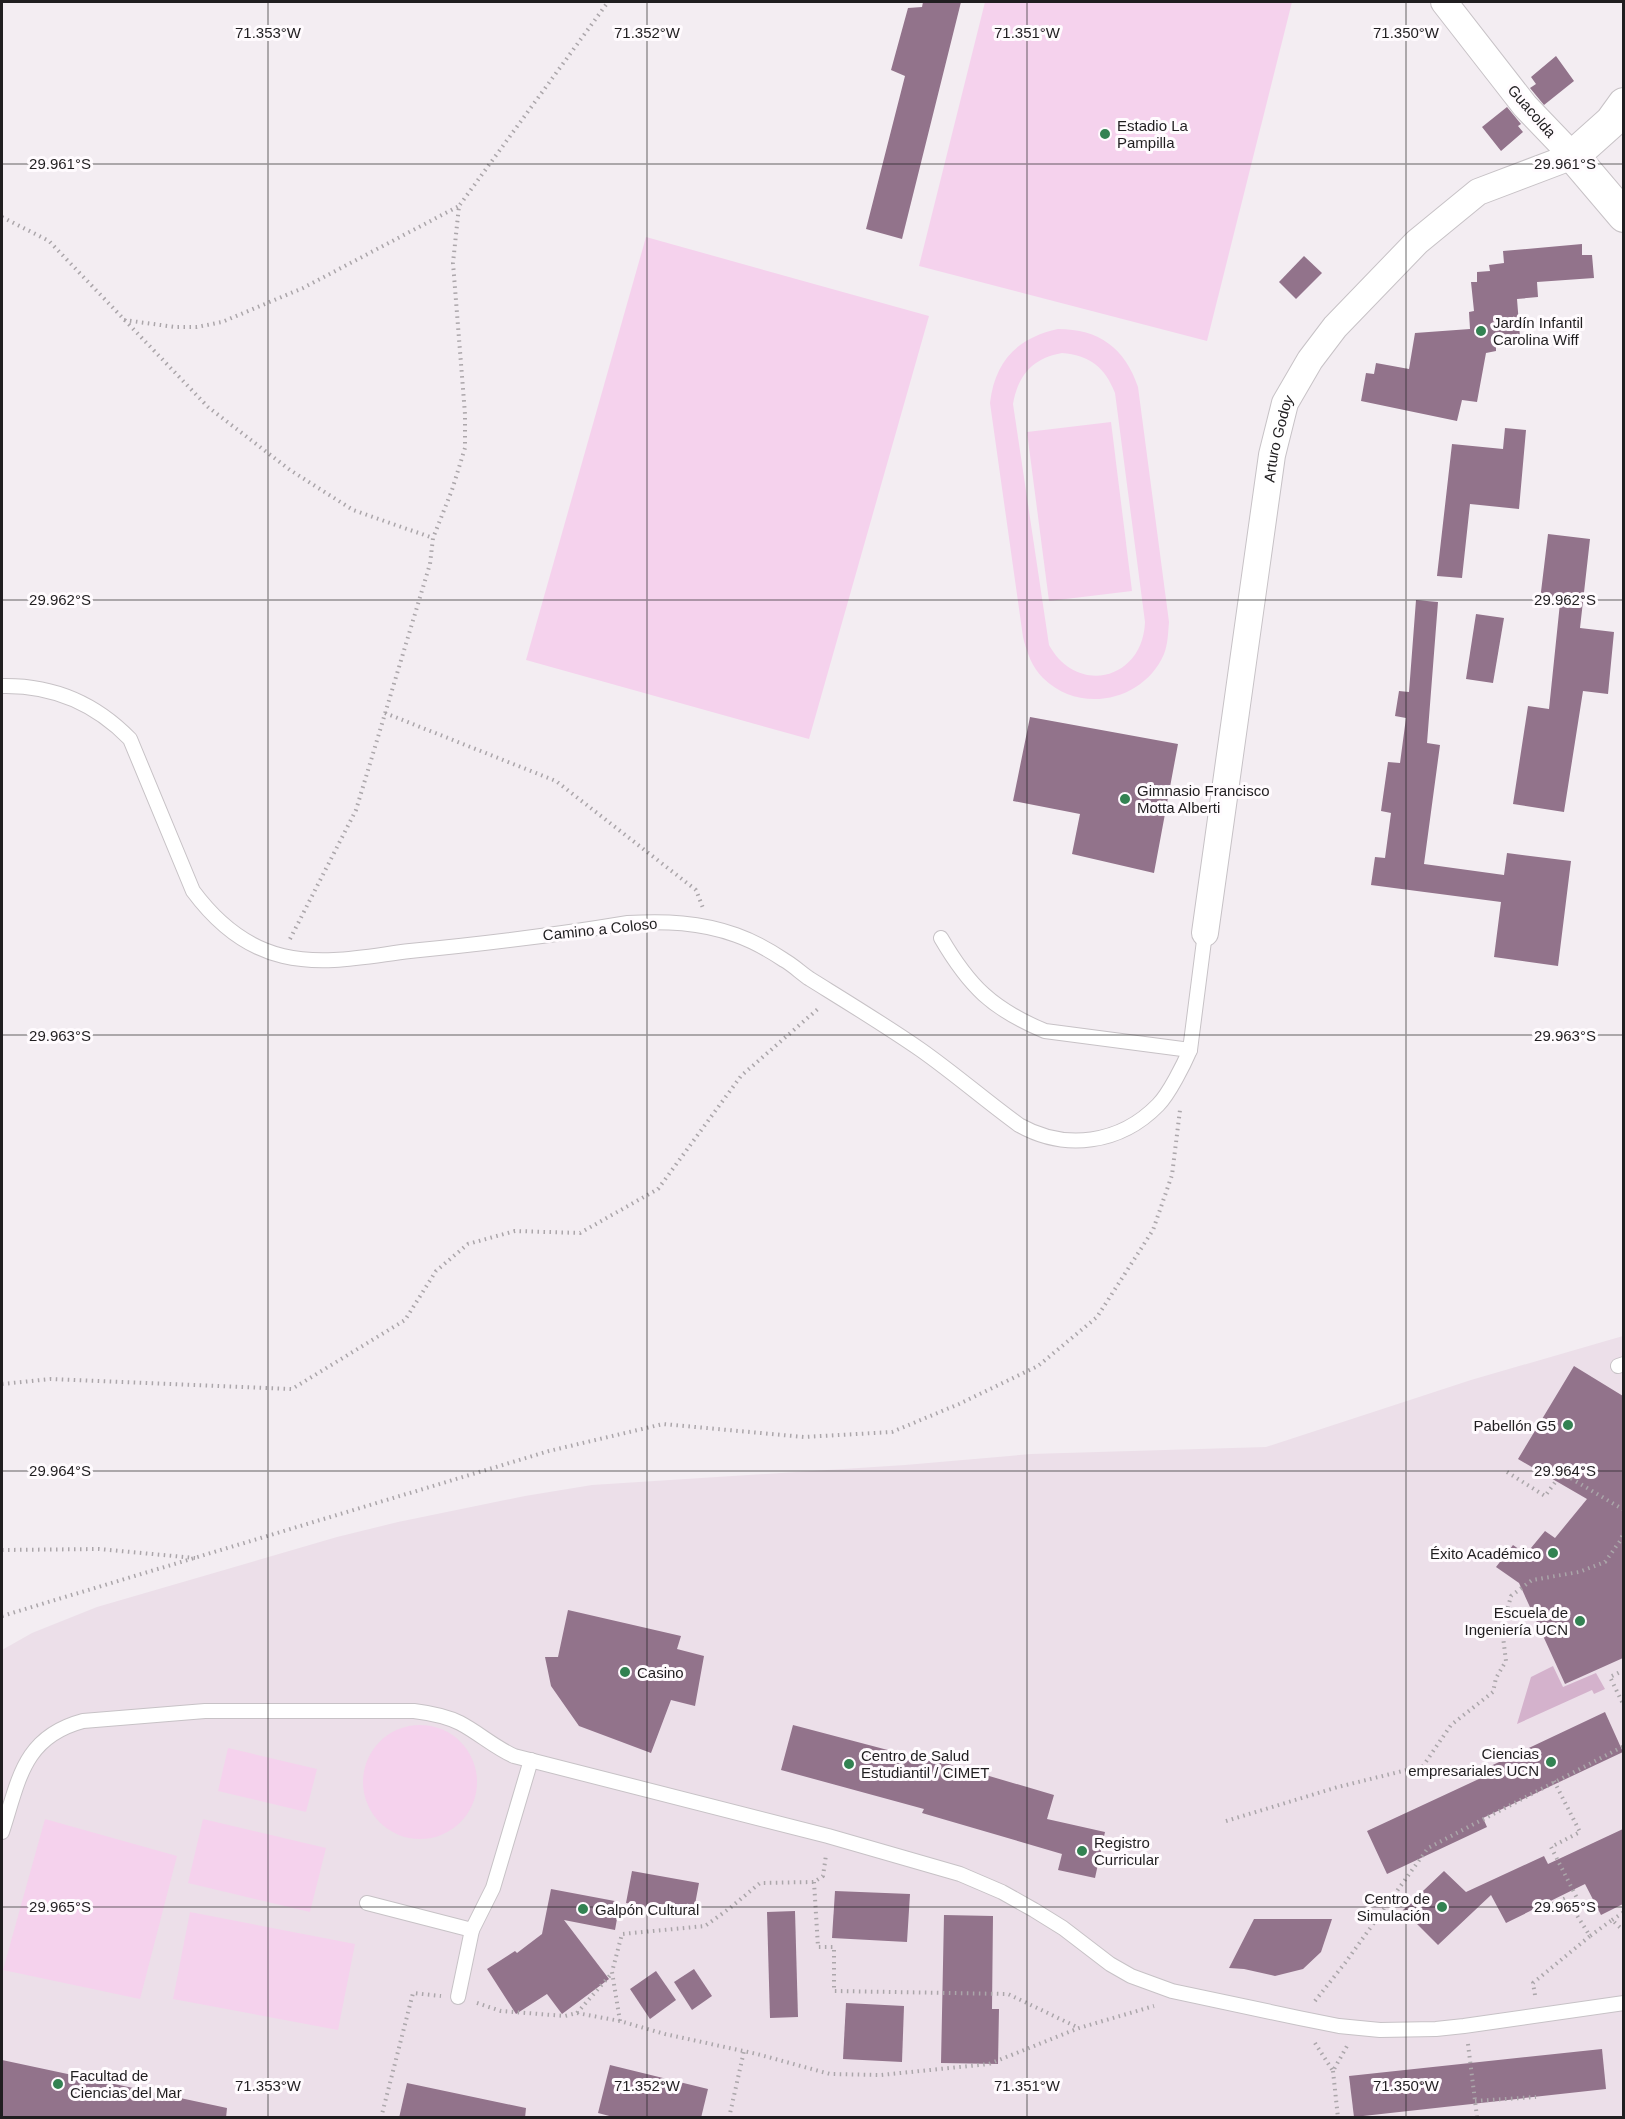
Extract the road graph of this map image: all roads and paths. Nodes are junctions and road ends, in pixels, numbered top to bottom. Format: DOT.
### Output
graph roads {
  1 [pos="608,2"];
  2 [pos="1444,2"];
  3 [pos="1623,104"];
  4 [pos="1573,156"];
  5 [pos="459,206"];
  6 [pos="1623,216"];
  7 [pos="2,217"];
  8 [pos="123,320"];
  9 [pos="433,538"];
  10 [pos="2,686"];
  11 [pos="385,713"];
  12 [pos="710,927"];
  13 [pos="1205,933"];
  14 [pos="941,938"];
  15 [pos="282,956"];
  16 [pos="836,993"];
  17 [pos="1190,1050"];
  18 [pos="1180,1107"];
  19 [pos="2,1384"];
  20 [pos="1507,1472"];
  21 [pos="1623,1510"];
  22 [pos="1623,1532"];
  23 [pos="2,1550"];
  24 [pos="198,1558"];
  25 [pos="2,1616"];
  26 [pos="1623,1670"];
  27 [pos="1623,1706"];
  28 [pos="1623,1746"];
  29 [pos="531,1760"];
  30 [pos="1554,1781"];
  31 [pos="1226,1821"];
  32 [pos="2,1832"];
  33 [pos="828,1836"];
  34 [pos="814,1882"];
  35 [pos="367,1903"];
  36 [pos="1539,1907"];
  37 [pos="1574,1910"];
  38 [pos="1623,1912"];
  39 [pos="1612,1920"];
  40 [pos="472,1930"];
  41 [pos="1623,1931"];
  42 [pos="1590,1936"];
  43 [pos="612,1972"];
  44 [pos="1193,1995"];
  45 [pos="458,1997"];
  46 [pos="1623,2003"];
  47 [pos="577,2013"];
  48 [pos="1538,2015"];
  49 [pos="1299,2018"];
  50 [pos="620,2021"];
  51 [pos="1464,2026"];
  52 [pos="1079,2028"];
  53 [pos="744,2051"];
  54 [pos="1332,2070"];
  55 [pos="1536,2097"];
  56 [pos="1475,2102"];
  57 [pos="381,2118"];
  58 [pos="729,2118"];
  59 [pos="1338,2118"];
  60 [pos="1474,2118"];
  1 -- 5 [label="path"];
  2 -- 4 [label="street, Guacolda"];
  3 -- 4 [label="street, Arturo Godoy"];
  4 -- 6 [label="street, Guacolda"];
  4 -- 13 [label="street, Arturo Godoy"];
  5 -- 8 [label="path"];
  5 -- 9 [label="path"];
  7 -- 8 [label="path"];
  8 -- 9 [label="path"];
  9 -- 11 [label="path"];
  10 -- 15 [label="lane, Camino a Coloso"];
  11 -- 12 [label="path"];
  11 -- 15 [label="path"];
  12 -- 15 [label="lane, Camino a Coloso"];
  12 -- 16 [label="lane, Camino a Coloso"];
  13 -- 17 [label="lane, Camino a Coloso"];
  14 -- 17 [label="lane"];
  16 -- 17 [label="lane, Camino a Coloso"];
  16 -- 19 [label="path"];
  18 -- 24 [label="path"];
  20 -- 21 [label="path"];
  22 -- 31 [label="path"];
  23 -- 24 [label="path"];
  24 -- 25 [label="path"];
  26 -- 27 [label="path"];
  28 -- 30 [label="path"];
  29 -- 32 [label="lane"];
  29 -- 33 [label="lane"];
  29 -- 40 [label="lane"];
  30 -- 37 [label="path"];
  30 -- 49 [label="path"];
  33 -- 34 [label="path"];
  33 -- 44 [label="lane"];
  34 -- 43 [label="path"];
  34 -- 52 [label="path"];
  35 -- 40 [label="lane"];
  36 -- 37 [label="path"];
  37 -- 42 [label="path"];
  38 -- 39 [label="path"];
  39 -- 41 [label="path"];
  39 -- 42 [label="path"];
  40 -- 45 [label="lane"];
  42 -- 48 [label="path"];
  43 -- 47 [label="path"];
  43 -- 50 [label="path"];
  44 -- 49 [label="lane"];
  44 -- 52 [label="path"];
  45 -- 47 [label="path"];
  45 -- 57 [label="path"];
  46 -- 48 [label="lane"];
  47 -- 50 [label="path"];
  48 -- 51 [label="lane"];
  49 -- 51 [label="lane"];
  50 -- 53 [label="path"];
  51 -- 56 [label="path"];
  52 -- 53 [label="path"];
  53 -- 58 [label="path"];
  54 -- 59 [label="path"];
  55 -- 56 [label="path"];
  56 -- 60 [label="path"];
}
